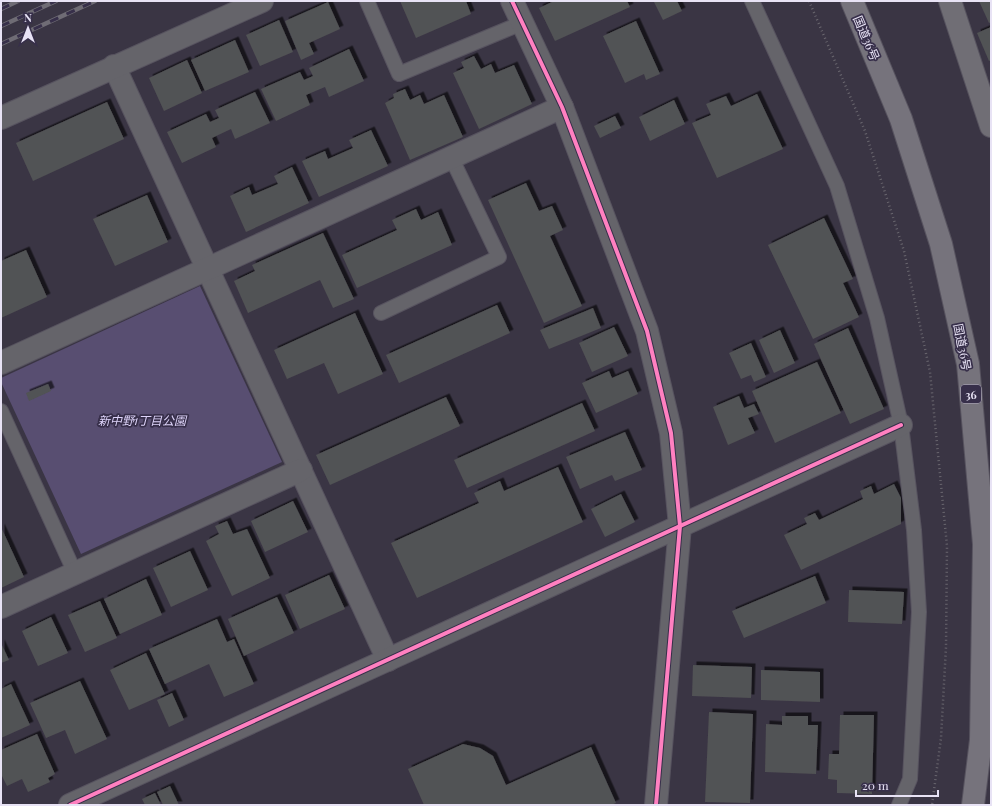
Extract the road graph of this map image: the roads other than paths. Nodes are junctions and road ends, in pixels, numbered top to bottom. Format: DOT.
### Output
graph roads {
  1 [pos="262,1"];
  2 [pos="367,1"];
  3 [pos="512,1"];
  4 [pos="752,1"];
  5 [pos="852,1"];
  6 [pos="950,1"];
  7 [pos="522,23"];
  8 [pos="114,66"];
  9 [pos="562,107"];
  10 [pos="1,118"];
  11 [pos="991,126"];
  12 [pos="451,157"];
  13 [pos="208,268"];
  14 [pos="381,313"];
  15 [pos="1,363"];
  16 [pos="1,411"];
  17 [pos="901,425"];
  18 [pos="301,470"];
  19 [pos="680,526"];
  20 [pos="75,573"];
  21 [pos="1,607"];
  22 [pos="388,660"];
  23 [pos="70,805"];
  24 [pos="656,805"];
  25 [pos="899,805"];
  26 [pos="973,805"];
  1 -- 8 [label="street"];
  2 -- 7 [label="lane"];
  3 -- 7 [label="street"];
  4 -- 17 [label="lane"];
  5 -- 26 [label="highway, 国道36号 / 36"];
  6 -- 11 [label="street"];
  7 -- 9 [label="street"];
  8 -- 10 [label="street"];
  8 -- 13 [label="street"];
  9 -- 12 [label="street"];
  9 -- 19 [label="street"];
  12 -- 13 [label="street"];
  12 -- 14 [label="lane"];
  13 -- 15 [label="street"];
  13 -- 18 [label="street"];
  16 -- 20 [label="lane"];
  17 -- 19 [label="street"];
  17 -- 25 [label="lane"];
  18 -- 20 [label="street"];
  18 -- 22 [label="street"];
  19 -- 22 [label="street"];
  19 -- 24 [label="street"];
  20 -- 21 [label="street"];
  22 -- 23 [label="street"];
}
